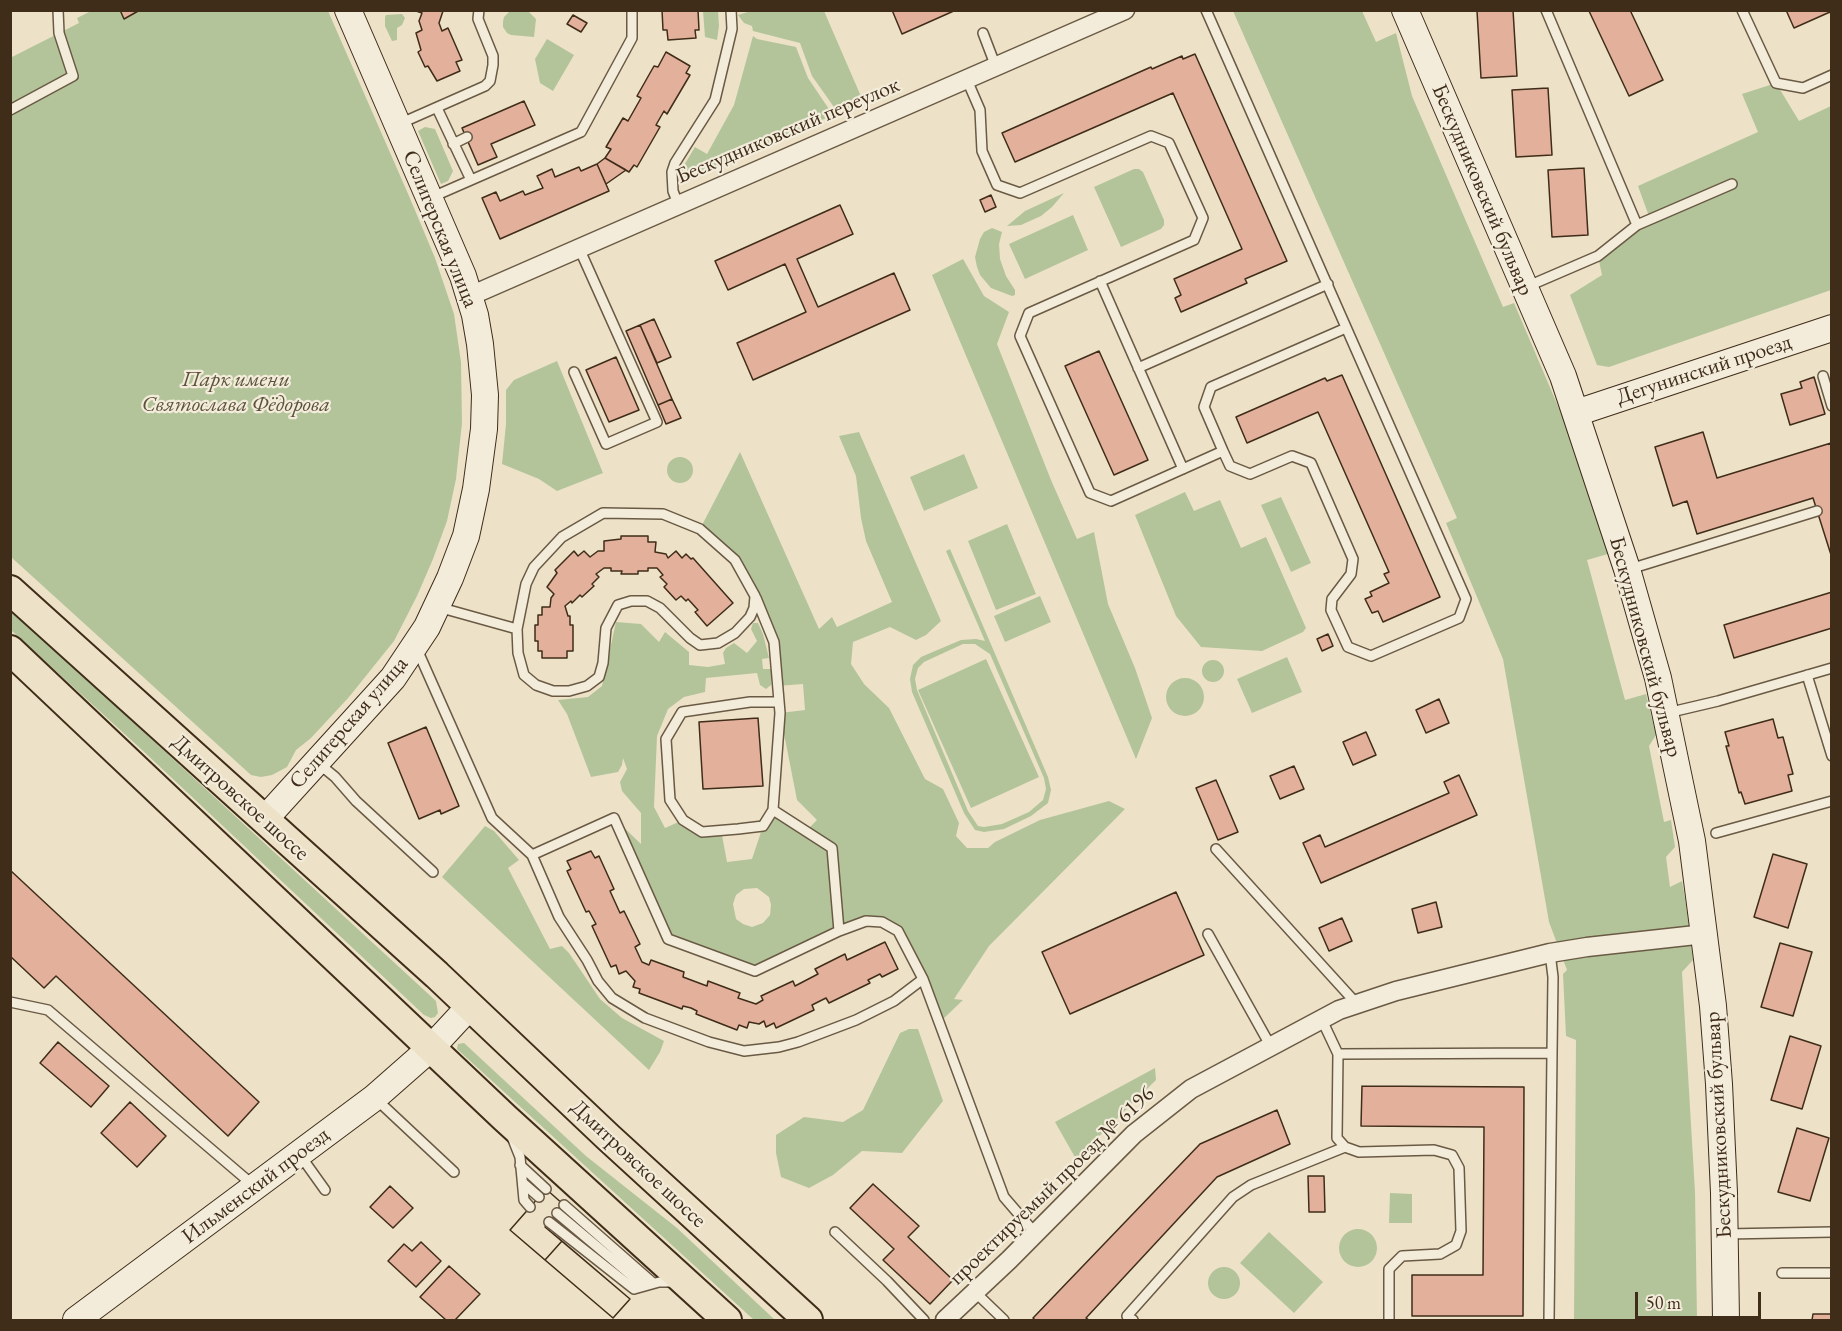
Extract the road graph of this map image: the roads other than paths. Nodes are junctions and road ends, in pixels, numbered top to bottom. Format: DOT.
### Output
graph roads {
  1 [pos="58,10"];
  2 [pos="479,10"];
  3 [pos="633,10"];
  4 [pos="731,10"];
  5 [pos="1206,10"];
  6 [pos="1404,10"];
  7 [pos="1546,10"];
  8 [pos="1742,10"];
  9 [pos="349,11"];
  10 [pos="1114,13"];
  11 [pos="983,33"];
  12 [pos="996,68"];
  13 [pos="1832,75"];
  14 [pos="967,80"];
  15 [pos="437,108"];
  16 [pos="10,110"];
  17 [pos="398,125"];
  18 [pos="466,138"];
  19 [pos="453,144"];
  20 [pos="471,180"];
  21 [pos="1732,184"];
  22 [pos="430,198"];
  23 [pos="678,204"];
  24 [pos="1637,225"];
  25 [pos="579,248"];
  26 [pos="1100,281"];
  27 [pos="1328,284"];
  28 [pos="1525,287"];
  29 [pos="470,296"];
  30 [pos="1346,328"];
  31 [pos="1832,328"];
  32 [pos="1138,368"];
  33 [pos="574,372"];
  34 [pos="1823,376"];
  35 [pos="1832,406"];
  36 [pos="1576,413"];
  37 [pos="1223,451"];
  38 [pos="1183,469"];
  39 [pos="1817,511"];
  40 [pos="1627,569"];
  41 [pos="10,590"];
  42 [pos="755,596"];
  43 [pos="437,607"];
  44 [pos="517,629"];
  45 [pos="415,645"];
  46 [pos="10,650"];
  47 [pos="1832,668"];
  48 [pos="1808,675"];
  49 [pos="779,702"];
  50 [pos="1667,713"];
  51 [pos="1832,756"];
  52 [pos="316,761"];
  53 [pos="1832,801"];
  54 [pos="773,810"];
  55 [pos="264,820"];
  56 [pos="1716,833"];
  57 [pos="1216,849"];
  58 [pos="532,855"];
  59 [pos="433,872"];
  60 [pos="839,931"];
  61 [pos="1208,934"];
  62 [pos="1705,934"];
  63 [pos="1550,953"];
  64 [pos="923,979"];
  65 [pos="10,1002"];
  66 [pos="1356,1003"];
  67 [pos="470,1006"];
  68 [pos="1321,1018"];
  69 [pos="1270,1045"];
  70 [pos="432,1047"];
  71 [pos="1552,1053"];
  72 [pos="1338,1054"];
  73 [pos="374,1098"];
  74 [pos="505,1118"];
  75 [pos="1345,1147"];
  76 [pos="299,1153"];
  77 [pos="520,1166"];
  78 [pos="454,1172"];
  79 [pos="522,1183"];
  80 [pos="255,1186"];
  81 [pos="325,1190"];
  82 [pos="546,1190"];
  83 [pos="538,1197"];
  84 [pos="530,1207"];
  85 [pos="560,1209"];
  86 [pos="549,1222"];
  87 [pos="835,1232"];
  88 [pos="1832,1232"];
  89 [pos="1035,1233"];
  90 [pos="1725,1234"];
  91 [pos="1832,1273"];
  92 [pos="1782,1274"];
  93 [pos="685,1282"];
  94 [pos="649,1285"];
  95 [pos="975,1292"];
  96 [pos="76,1320"];
  97 [pos="727,1320"];
  98 [pos="808,1320"];
  99 [pos="924,1320"];
  100 [pos="945,1320"];
  101 [pos="1004,1320"];
  102 [pos="1133,1320"];
  103 [pos="1389,1320"];
  104 [pos="1549,1320"];
  105 [pos="1726,1320"];
  1 -- 16 [label="lane"];
  2 -- 15 [label="lane"];
  3 -- 20 [label="lane"];
  4 -- 23 [label="lane"];
  5 -- 27 [label="lane"];
  6 -- 28 [label="street, Бескудниковский бульвар"];
  7 -- 24 [label="lane"];
  8 -- 13 [label="lane"];
  9 -- 17 [label="street, Селигерская улица"];
  10 -- 12 [label="street, Бескудниковский переулок"];
  11 -- 12 [label="lane"];
  12 -- 14 [label="street, Бескудниковский переулок"];
  14 -- 23 [label="street, Бескудниковский переулок"];
  14 -- 26 [label="lane"];
  15 -- 17 [label="lane"];
  15 -- 19 [label="lane"];
  17 -- 22 [label="street, Селигерская улица"];
  18 -- 19 [label="lane"];
  19 -- 20 [label="lane"];
  20 -- 22 [label="lane"];
  21 -- 24 [label="lane"];
  22 -- 29 [label="street, Селигерская улица"];
  23 -- 25 [label="street, Бескудниковский переулок"];
  24 -- 28 [label="lane"];
  25 -- 29 [label="street, Бескудниковский переулок"];
  25 -- 33 [label="lane"];
  26 -- 32 [label="lane"];
  26 -- 38 [label="lane"];
  27 -- 30 [label="lane"];
  27 -- 32 [label="lane"];
  28 -- 36 [label="street, Бескудниковский бульвар"];
  29 -- 43 [label="street, Селигерская улица"];
  30 -- 37 [label="lane"];
  30 -- 37 [label="lane"];
  31 -- 36 [label="street, Дегунинский проезд"];
  32 -- 38 [label="lane"];
  34 -- 35 [label="lane"];
  36 -- 40 [label="street, Бескудниковский бульвар"];
  37 -- 38 [label="lane"];
  39 -- 40 [label="lane"];
  40 -- 50 [label="street, Бескудниковский бульвар"];
  41 -- 55 [label="main road, Дмитровское шоссе"];
  42 -- 44 [label="lane"];
  42 -- 44 [label="lane"];
  42 -- 49 [label="lane"];
  43 -- 44 [label="lane"];
  43 -- 45 [label="street, Селигерская улица"];
  45 -- 52 [label="street, Селигерская улица"];
  45 -- 58 [label="lane"];
  46 -- 70 [label="main road"];
  47 -- 48 [label="lane"];
  48 -- 50 [label="lane"];
  48 -- 51 [label="lane"];
  49 -- 54 [label="lane"];
  49 -- 54 [label="lane"];
  50 -- 62 [label="street, Бескудниковский бульвар"];
  52 -- 55 [label="street, Селигерская улица"];
  52 -- 59 [label="lane"];
  53 -- 56 [label="lane"];
  54 -- 60 [label="lane"];
  55 -- 67 [label="main road, Дмитровское шоссе"];
  57 -- 66 [label="lane"];
  58 -- 60 [label="lane"];
  58 -- 64 [label="lane"];
  60 -- 64 [label="lane"];
  61 -- 69 [label="lane"];
  62 -- 63 [label="street, проектируемый проезд № 6196"];
  62 -- 90 [label="street, Бескудниковский бульвар"];
  63 -- 66 [label="street, проектируемый проезд № 6196"];
  63 -- 71 [label="lane"];
  64 -- 89 [label="lane"];
  65 -- 80 [label="lane"];
  66 -- 68 [label="street, проектируемый проезд № 6196"];
  67 -- 70 [label="street"];
  67 -- 98 [label="main road, Дмитровское шоссе"];
  68 -- 69 [label="street, проектируемый проезд № 6196"];
  68 -- 72 [label="lane"];
  69 -- 89 [label="street, проектируемый проезд № 6196"];
  70 -- 73 [label="street, Ильменский проезд"];
  70 -- 74 [label="main road"];
  71 -- 72 [label="lane"];
  71 -- 104 [label="lane"];
  72 -- 75 [label="lane"];
  73 -- 76 [label="street, Ильменский проезд"];
  73 -- 78 [label="lane"];
  74 -- 77 [label="lane"];
  74 -- 93 [label="main road"];
  75 -- 102 [label="lane"];
  75 -- 103 [label="lane"];
  76 -- 80 [label="street, Ильменский проезд"];
  76 -- 81 [label="lane"];
  77 -- 79 [label="lane"];
  77 -- 82 [label="lane"];
  79 -- 83 [label="lane"];
  79 -- 84 [label="lane"];
  80 -- 96 [label="street, Ильменский проезд"];
  85 -- 94 [label="lane"];
  86 -- 94 [label="lane"];
  87 -- 99 [label="lane"];
  88 -- 90 [label="lane"];
  89 -- 95 [label="street, проектируемый проезд № 6196"];
  90 -- 105 [label="street, Бескудниковский бульвар"];
  91 -- 92 [label="lane"];
  93 -- 94 [label="lane"];
  93 -- 97 [label="main road"];
  95 -- 100 [label="street, проектируемый проезд № 6196"];
  95 -- 101 [label="lane"];
}
